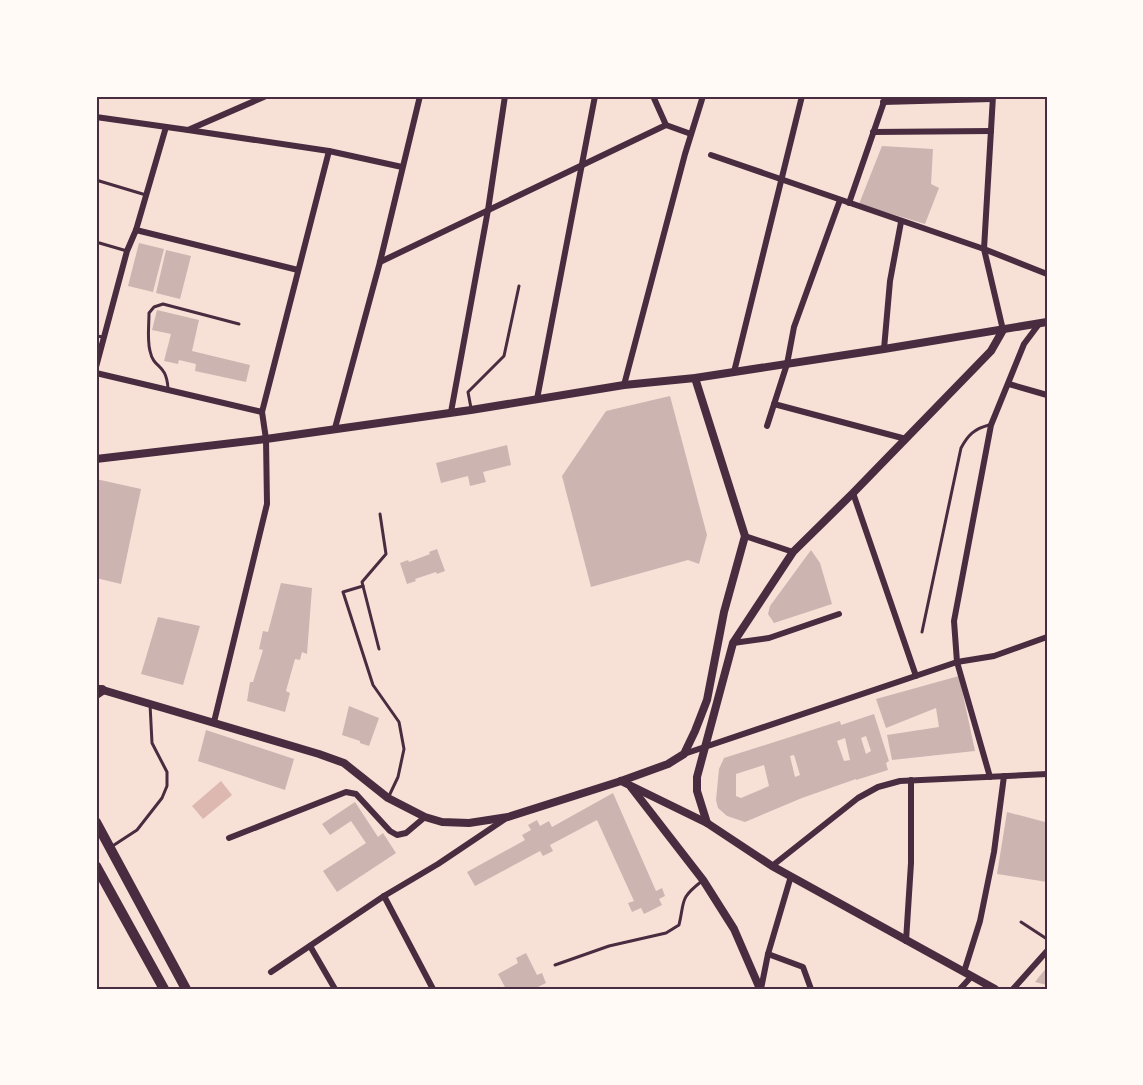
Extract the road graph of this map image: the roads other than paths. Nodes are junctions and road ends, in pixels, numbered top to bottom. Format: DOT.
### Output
graph roads {
  1 [pos="266,96"];
  2 [pos="420,96"];
  3 [pos="505,96"];
  4 [pos="595,96"];
  5 [pos="653,96"];
  6 [pos="703,96"];
  7 [pos="802,96"];
  8 [pos="992,97"];
  9 [pos="884,99"];
  10 [pos="96,117"];
  11 [pos="666,125"];
  12 [pos="166,127"];
  13 [pos="188,130"];
  14 [pos="991,131"];
  15 [pos="873,132"];
  16 [pos="691,134"];
  17 [pos="329,151"];
  18 [pos="711,155"];
  19 [pos="402,166"];
  20 [pos="580,166"];
  21 [pos="96,180"];
  22 [pos="782,180"];
  23 [pos="146,195"];
  24 [pos="840,200"];
  25 [pos="849,203"];
  26 [pos="488,210"];
  27 [pos="902,222"];
  28 [pos="136,230"];
  29 [pos="96,242"];
  30 [pos="984,249"];
  31 [pos="127,251"];
  32 [pos="380,262"];
  33 [pos="298,270"];
  34 [pos="1047,274"];
  35 [pos="519,286"];
  36 [pos="1043,323"];
  37 [pos="239,324"];
  38 [pos="1003,330"];
  39 [pos="96,336"];
  40 [pos="104,338"];
  41 [pos="884,349"];
  42 [pos="787,364"];
  43 [pos="96,367"];
  44 [pos="734,372"];
  45 [pos="96,373"];
  46 [pos="694,378"];
  47 [pos="1009,384"];
  48 [pos="624,385"];
  49 [pos="168,390"];
  50 [pos="1047,395"];
  51 [pos="537,399"];
  52 [pos="774,404"];
  53 [pos="471,410"];
  54 [pos="262,412"];
  55 [pos="451,412"];
  56 [pos="991,425"];
  57 [pos="767,426"];
  58 [pos="335,428"];
  59 [pos="266,439"];
  60 [pos="906,439"];
  61 [pos="96,459"];
  62 [pos="853,493"];
  63 [pos="380,514"];
  64 [pos="746,536"];
  65 [pos="793,552"];
  66 [pos="363,586"];
  67 [pos="839,614"];
  68 [pos="922,632"];
  69 [pos="1047,637"];
  70 [pos="733,643"];
  71 [pos="379,649"];
  72 [pos="957,662"];
  73 [pos="916,676"];
  74 [pos="98,690"];
  75 [pos="150,703"];
  76 [pos="214,722"];
  77 [pos="705,748"];
  78 [pos="684,754"];
  79 [pos="1047,774"];
  80 [pos="1004,776"];
  81 [pos="990,777"];
  82 [pos="911,780"];
  83 [pos="625,782"];
  84 [pos="388,798"];
  85 [pos="425,817"];
  86 [pos="508,817"];
  87 [pos="96,822"];
  88 [pos="706,823"];
  89 [pos="229,838"];
  90 [pos="110,848"];
  91 [pos="96,866"];
  92 [pos="772,866"];
  93 [pos="791,876"];
  94 [pos="703,880"];
  95 [pos="384,896"];
  96 [pos="1021,922"];
  97 [pos="1047,939"];
  98 [pos="906,942"];
  99 [pos="310,946"];
  100 [pos="1047,951"];
  101 [pos="768,954"];
  102 [pos="555,965"];
  103 [pos="271,972"];
  104 [pos="967,974"];
  105 [pos="164,989"];
  106 [pos="186,989"];
  107 [pos="335,989"];
  108 [pos="433,989"];
  109 [pos="761,989"];
  110 [pos="811,989"];
  111 [pos="960,989"];
  112 [pos="995,989"];
  113 [pos="1013,989"];
  1 -- 13 [label="street"];
  2 -- 19 [label="street"];
  3 -- 26 [label="street"];
  4 -- 20 [label="street"];
  5 -- 11 [label="street"];
  6 -- 16 [label="street"];
  7 -- 22 [label="street"];
  8 -- 9 [label="street"];
  8 -- 14 [label="street"];
  9 -- 15 [label="street"];
  10 -- 12 [label="street"];
  11 -- 16 [label="street"];
  11 -- 20 [label="street"];
  12 -- 13 [label="street"];
  12 -- 23 [label="street"];
  13 -- 17 [label="street"];
  14 -- 15 [label="street"];
  14 -- 30 [label="street"];
  15 -- 25 [label="street"];
  16 -- 48 [label="street"];
  17 -- 19 [label="street"];
  17 -- 33 [label="street"];
  18 -- 22 [label="street"];
  19 -- 32 [label="street"];
  20 -- 26 [label="street"];
  20 -- 51 [label="street"];
  21 -- 23 [label="lane"];
  22 -- 24 [label="street"];
  22 -- 44 [label="street"];
  23 -- 28 [label="street"];
  24 -- 25 [label="street"];
  24 -- 42 [label="street"];
  25 -- 27 [label="street"];
  26 -- 32 [label="street"];
  26 -- 55 [label="street"];
  27 -- 30 [label="street"];
  27 -- 41 [label="street"];
  28 -- 31 [label="street"];
  28 -- 33 [label="street"];
  29 -- 31 [label="lane"];
  30 -- 34 [label="street"];
  30 -- 38 [label="street"];
  31 -- 40 [label="street"];
  32 -- 58 [label="street"];
  33 -- 54 [label="street"];
  35 -- 53 [label="lane"];
  36 -- 38 [label="street"];
  36 -- 47 [label="street"];
  37 -- 49 [label="lane"];
  38 -- 41 [label="street"];
  38 -- 60 [label="street"];
  39 -- 40 [label="lane"];
  40 -- 43 [label="street"];
  41 -- 42 [label="street"];
  42 -- 44 [label="street"];
  42 -- 52 [label="street"];
  44 -- 46 [label="street"];
  45 -- 49 [label="street"];
  46 -- 48 [label="street"];
  46 -- 64 [label="street"];
  47 -- 50 [label="street"];
  47 -- 56 [label="street"];
  48 -- 51 [label="street"];
  49 -- 54 [label="street"];
  51 -- 53 [label="street"];
  52 -- 57 [label="street"];
  52 -- 60 [label="street"];
  53 -- 55 [label="street"];
  54 -- 59 [label="street"];
  55 -- 58 [label="street"];
  56 -- 68 [label="lane"];
  56 -- 72 [label="street"];
  58 -- 59 [label="street"];
  59 -- 61 [label="street"];
  59 -- 76 [label="street"];
  60 -- 62 [label="street"];
  62 -- 65 [label="street"];
  62 -- 73 [label="street"];
  63 -- 66 [label="lane"];
  64 -- 65 [label="street"];
  64 -- 78 [label="street"];
  65 -- 70 [label="street"];
  66 -- 71 [label="lane"];
  66 -- 84 [label="lane"];
  67 -- 70 [label="street"];
  69 -- 72 [label="street"];
  70 -- 77 [label="street"];
  72 -- 73 [label="street"];
  72 -- 81 [label="street"];
  73 -- 77 [label="street"];
  74 -- 75 [label="street"];
  75 -- 76 [label="street"];
  75 -- 90 [label="lane"];
  76 -- 84 [label="street"];
  77 -- 78 [label="street"];
  77 -- 88 [label="street"];
  78 -- 83 [label="street"];
  79 -- 80 [label="street"];
  80 -- 81 [label="street"];
  80 -- 104 [label="street"];
  81 -- 82 [label="street"];
  82 -- 92 [label="street"];
  82 -- 98 [label="street"];
  83 -- 86 [label="street"];
  83 -- 88 [label="street"];
  83 -- 94 [label="street"];
  84 -- 85 [label="street"];
  85 -- 86 [label="street"];
  85 -- 89 [label="street"];
  86 -- 95 [label="street"];
  87 -- 90 [label="main road"];
  88 -- 92 [label="street"];
  90 -- 106 [label="main road"];
  91 -- 105 [label="main road"];
  92 -- 93 [label="street"];
  93 -- 98 [label="street"];
  93 -- 101 [label="street"];
  94 -- 102 [label="lane"];
  94 -- 109 [label="street"];
  95 -- 99 [label="street"];
  95 -- 108 [label="street"];
  96 -- 97 [label="lane"];
  98 -- 104 [label="street"];
  99 -- 103 [label="street"];
  99 -- 107 [label="street"];
  100 -- 113 [label="street"];
  101 -- 109 [label="street"];
  101 -- 110 [label="street"];
  104 -- 111 [label="street"];
  104 -- 112 [label="street"];
}
